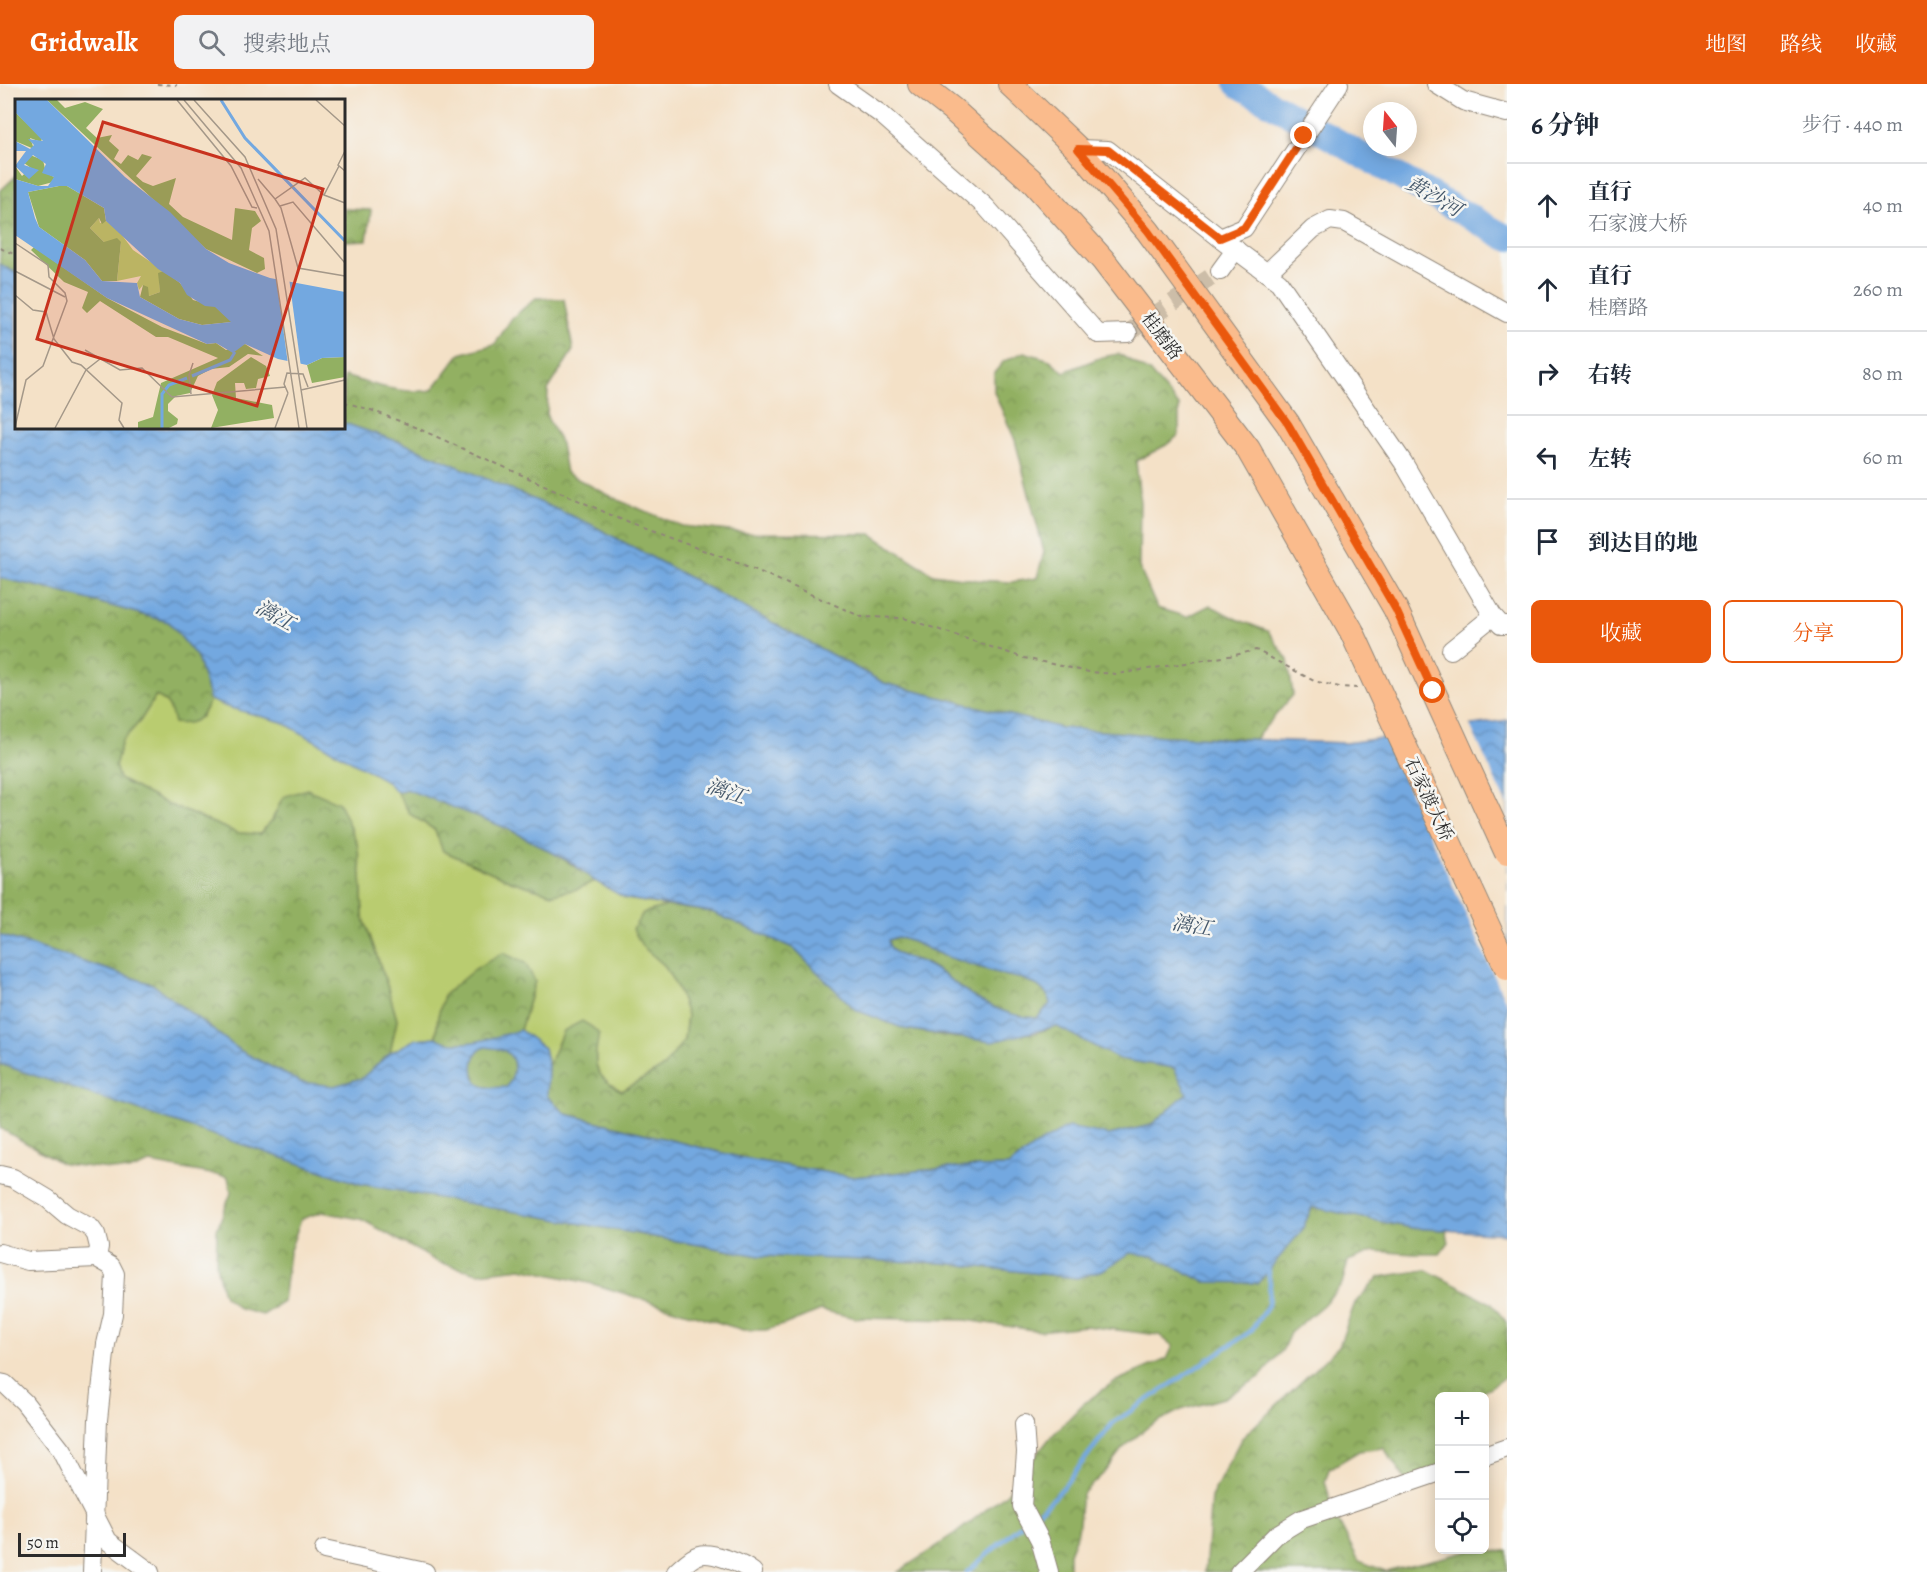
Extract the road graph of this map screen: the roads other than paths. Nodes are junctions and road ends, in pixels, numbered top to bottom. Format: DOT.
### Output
graph roads {
  1 [pos="838,84"];
  2 [pos="920,84"];
  3 [pos="1010,84"];
  4 [pos="1339,84"];
  5 [pos="1436,84"];
  6 [pos="1507,113"];
  7 [pos="1078,149"];
  8 [pos="1220,238"];
  9 [pos="1236,249"];
  10 [pos="1220,271"];
  11 [pos="1267,273"];
  12 [pos="1507,313"];
  13 [pos="1128,333"];
  14 [pos="1500,620"];
  15 [pos="1351,630"];
  16 [pos="1451,650"];
  17 [pos="1507,853"];
  18 [pos="1507,968"];
  19 [pos="0,1175"];
  20 [pos="0,1253"];
  21 [pos="97,1258"];
  22 [pos="0,1383"];
  23 [pos="1024,1424"];
  24 [pos="1507,1448"];
  25 [pos="1489,1455"];
  26 [pos="1435,1474"];
  27 [pos="94,1515"];
  28 [pos="324,1550"];
  29 [pos="92,1572"];
  30 [pos="150,1572"];
  31 [pos="425,1572"];
  32 [pos="676,1572"];
  33 [pos="753,1572"];
  34 [pos="1049,1572"];
  35 [pos="1239,1572"];
  1 -- 13 [label="street"];
  2 -- 15 [label="main road, 桂磨路"];
  3 -- 7 [label="main road"];
  4 -- 8 [label="street"];
  5 -- 6 [label="street"];
  7 -- 8 [label="street"];
  7 -- 17 [label="main road, bridge"];
  8 -- 9 [label="street"];
  9 -- 10 [label="street"];
  9 -- 11 [label="street"];
  11 -- 12 [label="street"];
  11 -- 14 [label="street"];
  14 -- 16 [label="street"];
  15 -- 18 [label="main road, 石家渡大桥, bridge"];
  19 -- 21 [label="street"];
  20 -- 21 [label="street"];
  21 -- 27 [label="street"];
  22 -- 27 [label="street"];
  23 -- 34 [label="street"];
  24 -- 25 [label="street"];
  26 -- 35 [label="street"];
  27 -- 29 [label="street"];
  27 -- 30 [label="street"];
  28 -- 31 [label="street"];
  32 -- 33 [label="street"];
}
